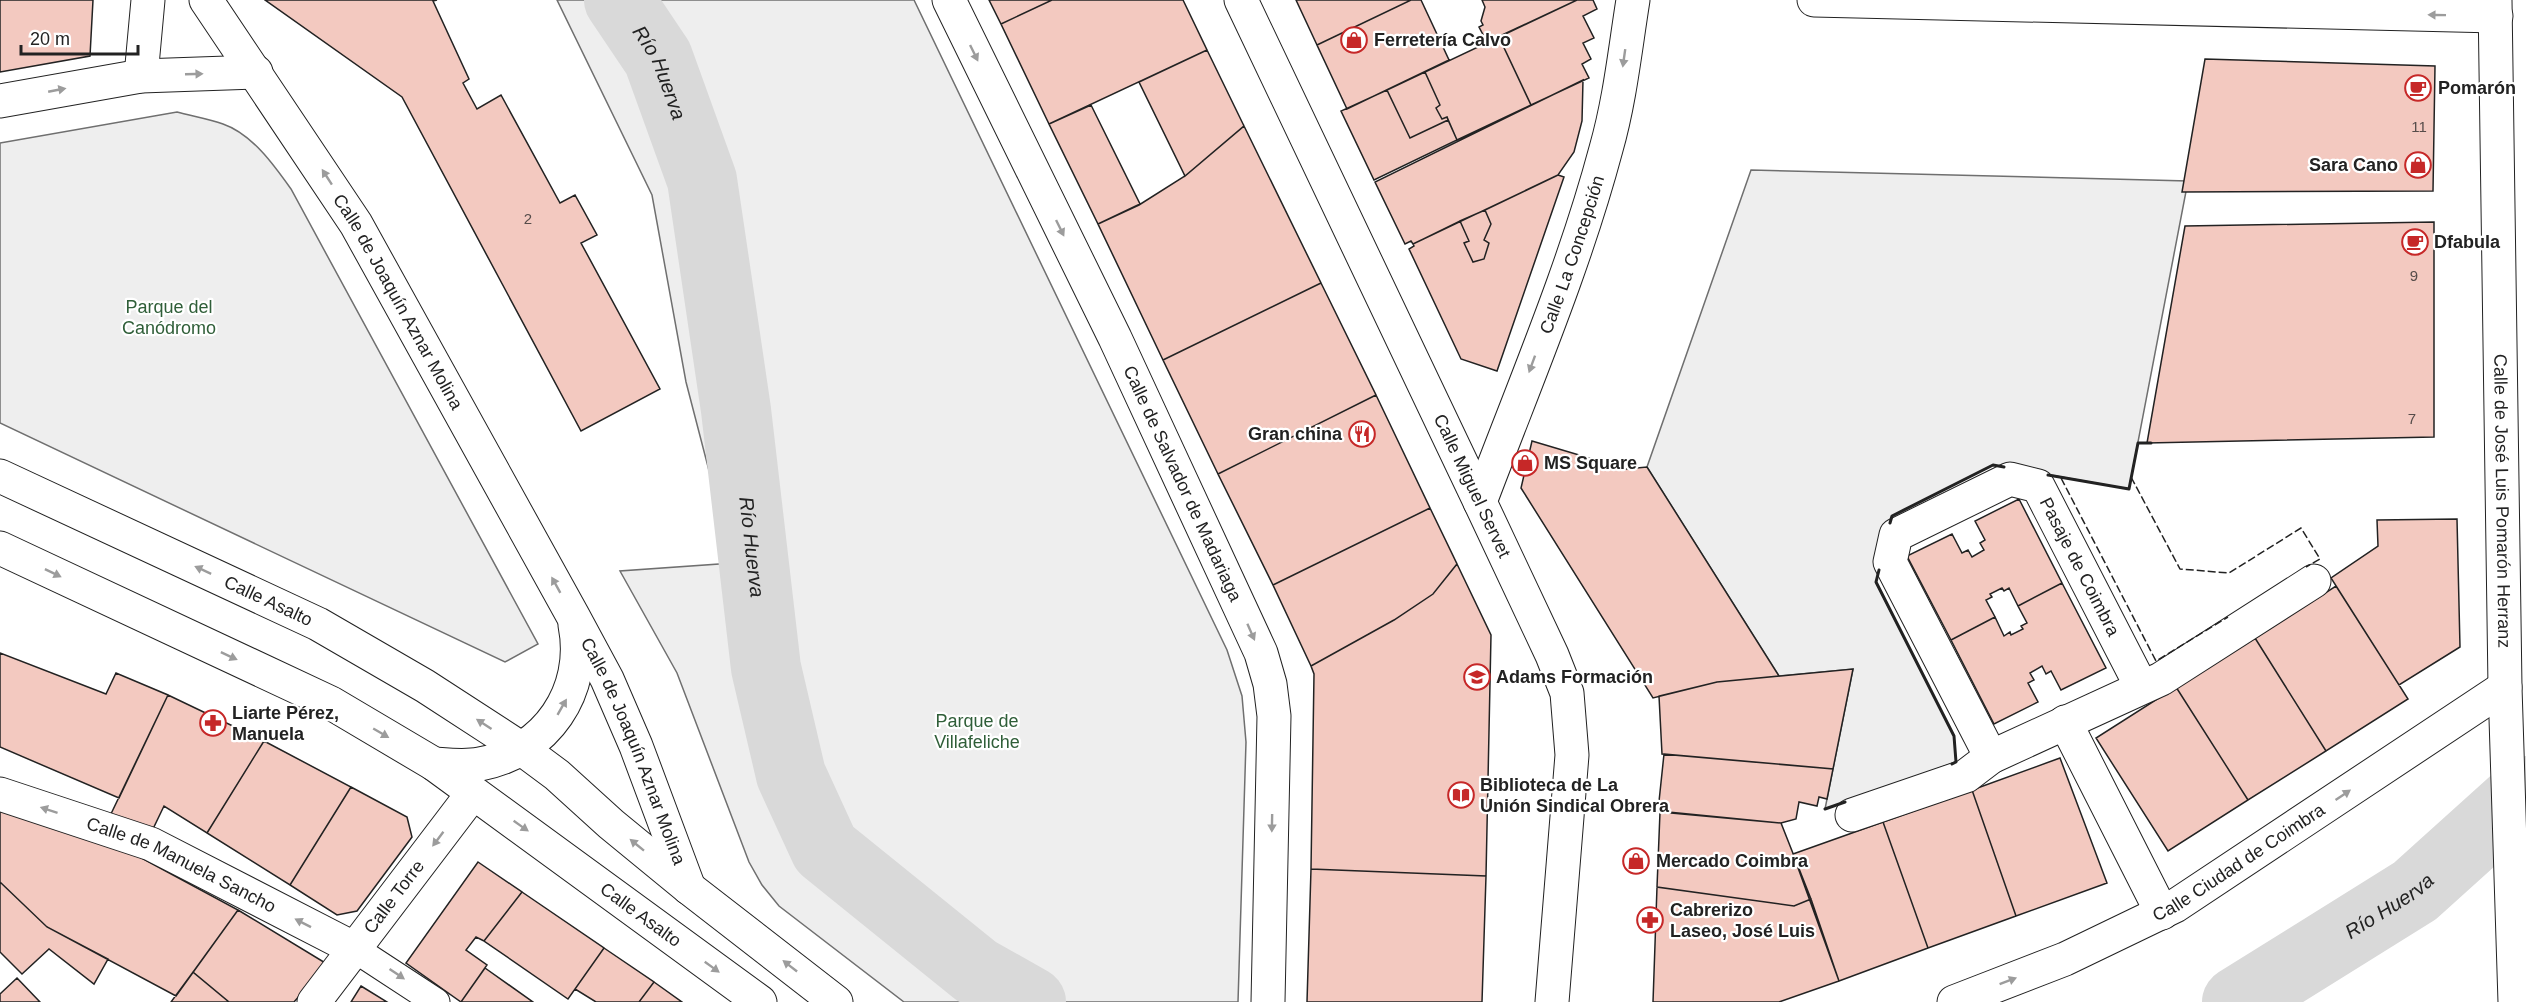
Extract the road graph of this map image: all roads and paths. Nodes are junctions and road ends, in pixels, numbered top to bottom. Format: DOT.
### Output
graph roads {
  1 [pos="148,0"];
  2 [pos="206,0"];
  3 [pos="949,0"];
  4 [pos="1240,0"];
  5 [pos="1633,0"];
  6 [pos="1814,0"];
  7 [pos="2496,8"];
  8 [pos="256,72"];
  9 [pos="141,76"];
  10 [pos="0,101"];
  11 [pos="0,476"];
  12 [pos="1480,502"];
  13 [pos="0,548"];
  14 [pos="2314,581"];
  15 [pos="573,616"];
  16 [pos="2141,686"];
  17 [pos="2505,698"];
  18 [pos="2065,722"];
  19 [pos="522,749"];
  20 [pos="1991,757"];
  21 [pos="434,764"];
  22 [pos="473,793"];
  23 [pos="0,794"];
  24 [pos="1852,816"];
  25 [pos="689,888"];
  26 [pos="2162,913"];
  27 [pos="355,950"];
  28 [pos="314,1002"];
  29 [pos="436,1002"];
  30 [pos="760,1002"];
  31 [pos="836,1002"];
  32 [pos="1268,1002"];
  33 [pos="1552,1002"];
  34 [pos="1954,1002"];
  35 [pos="2515,1002"];
  1 -- 9 [label="street"];
  2 -- 8 [label="street, Calle de Joaquín Aznar Molina"];
  3 -- 32 [label="street, Calle de Salvador de Madariaga, one-way"];
  4 -- 12 [label="street, Calle Miguel Servet"];
  5 -- 12 [label="street, Calle La Concepción, one-way"];
  7 -- 6 [label="street, one-way"];
  7 -- 17 [label="street, Calle de José Luis Pomarón Herranz"];
  9 -- 8 [label="street, one-way"];
  15 -- 8 [label="street, Calle de Joaquín Aznar Molina, one-way"];
  10 -- 9 [label="street, one-way"];
  19 -- 11 [label="street, Calle Asalto, one-way"];
  12 -- 33 [label="street, Calle Miguel Servet"];
  13 -- 21 [label="street, Calle Asalto, one-way"];
  14 -- 16 [label="street"];
  19 -- 15 [label="street, Calle de Joaquín Aznar Molina, one-way"];
  15 -- 25 [label="street, Calle de Joaquín Aznar Molina"];
  16 -- 18 [label="street"];
  16 -- 20 [label="street, Pasaje de Coimbra"];
  26 -- 17 [label="street, Calle Ciudad de Coimbra, one-way"];
  17 -- 35 [label="street, Calle de José Luis Pomarón Herranz"];
  18 -- 20 [label="street"];
  18 -- 26 [label="street"];
  19 -- 21 [label="street, Calle Asalto"];
  25 -- 19 [label="street, Calle Asalto, one-way"];
  20 -- 24 [label="street"];
  21 -- 22 [label="street, Calle Asalto"];
  22 -- 27 [label="street, Calle Torre, one-way"];
  22 -- 30 [label="street, Calle Asalto, one-way"];
  27 -- 23 [label="street, Calle de Manuela Sancho, one-way"];
  31 -- 25 [label="street, Calle Asalto, one-way"];
  34 -- 26 [label="street, Calle Ciudad de Coimbra, one-way"];
  27 -- 28 [label="street, Calle Torre"];
  27 -- 29 [label="street, one-way"];
}
